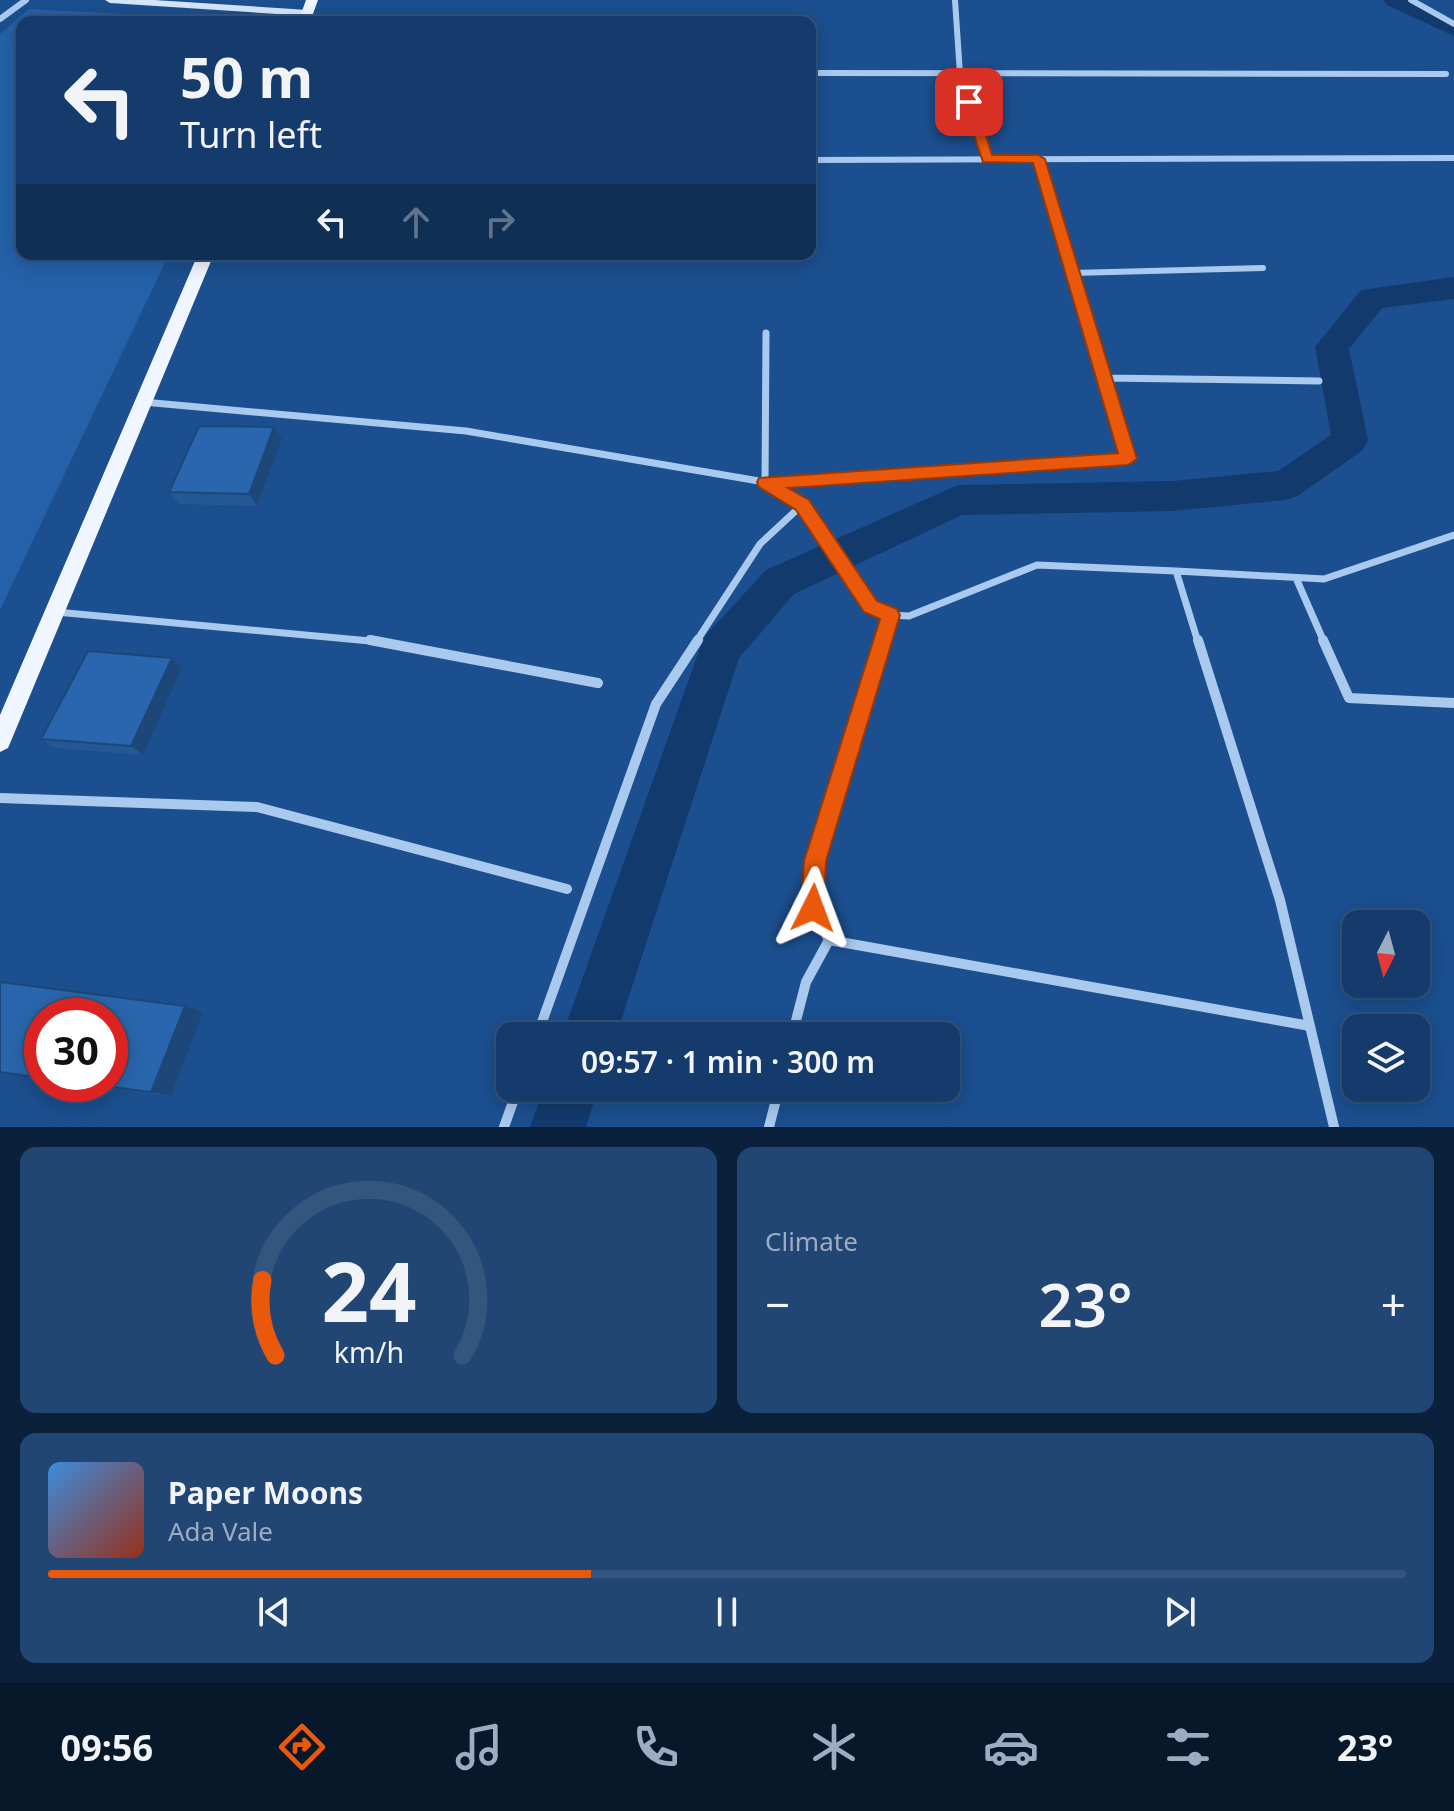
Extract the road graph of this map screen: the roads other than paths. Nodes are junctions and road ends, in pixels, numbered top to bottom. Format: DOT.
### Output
graph roads {
  1 [pos="26,0"];
  2 [pos="110,0"];
  3 [pos="955,0"];
  4 [pos="1411,0"];
  5 [pos="308,12"];
  6 [pos="0,19"];
  7 [pos="1454,24"];
  8 [pos="816,73"];
  9 [pos="960,74"];
  10 [pos="1446,74"];
  11 [pos="1454,158"];
  12 [pos="987,159"];
  13 [pos="1038,159"];
  14 [pos="816,160"];
  15 [pos="203,260"];
  16 [pos="1263,268"];
  17 [pos="1073,273"];
  18 [pos="766,333"];
  19 [pos="1105,378"];
  20 [pos="1319,381"];
  21 [pos="143,402"];
  22 [pos="765,482"];
  23 [pos="802,505"];
  24 [pos="1454,535"];
  25 [pos="1176,571"];
  26 [pos="1296,578"];
  27 [pos="54,612"];
  28 [pos="890,615"];
  29 [pos="598,683"];
  30 [pos="1454,703"];
  31 [pos="0,741"];
  32 [pos="0,798"];
  33 [pos="567,889"];
  34 [pos="829,940"];
  35 [pos="542,1022"];
  36 [pos="796,1022"];
  37 [pos="1310,1026"];
  38 [pos="513,1102"];
  39 [pos="775,1102"];
  40 [pos="504,1127"];
  41 [pos="769,1127"];
  42 [pos="1334,1127"];
  1 -- 6 [label="street"];
  2 -- 5 [label="street"];
  3 -- 9 [label="street"];
  4 -- 7 [label="street"];
  8 -- 9 [label="street"];
  9 -- 10 [label="street"];
  9 -- 12 [label="street"];
  11 -- 13 [label="street"];
  12 -- 13 [label="street"];
  12 -- 14 [label="street"];
  13 -- 17 [label="street"];
  15 -- 21 [label="main road"];
  16 -- 17 [label="street"];
  17 -- 19 [label="street"];
  18 -- 22 [label="street"];
  19 -- 20 [label="street"];
  19 -- 22 [label="street"];
  21 -- 22 [label="street"];
  21 -- 27 [label="main road"];
  22 -- 23 [label="street"];
  23 -- 28 [label="street"];
  23 -- 35 [label="street"];
  24 -- 26 [label="street"];
  25 -- 26 [label="street"];
  25 -- 28 [label="street"];
  25 -- 37 [label="street"];
  26 -- 30 [label="street"];
  27 -- 29 [label="street"];
  27 -- 31 [label="main road"];
  28 -- 34 [label="street"];
  32 -- 33 [label="street"];
  34 -- 36 [label="street"];
  34 -- 37 [label="street"];
  37 -- 42 [label="street"];
  38 -- 40 [label="street"];
  39 -- 41 [label="street"];
}
